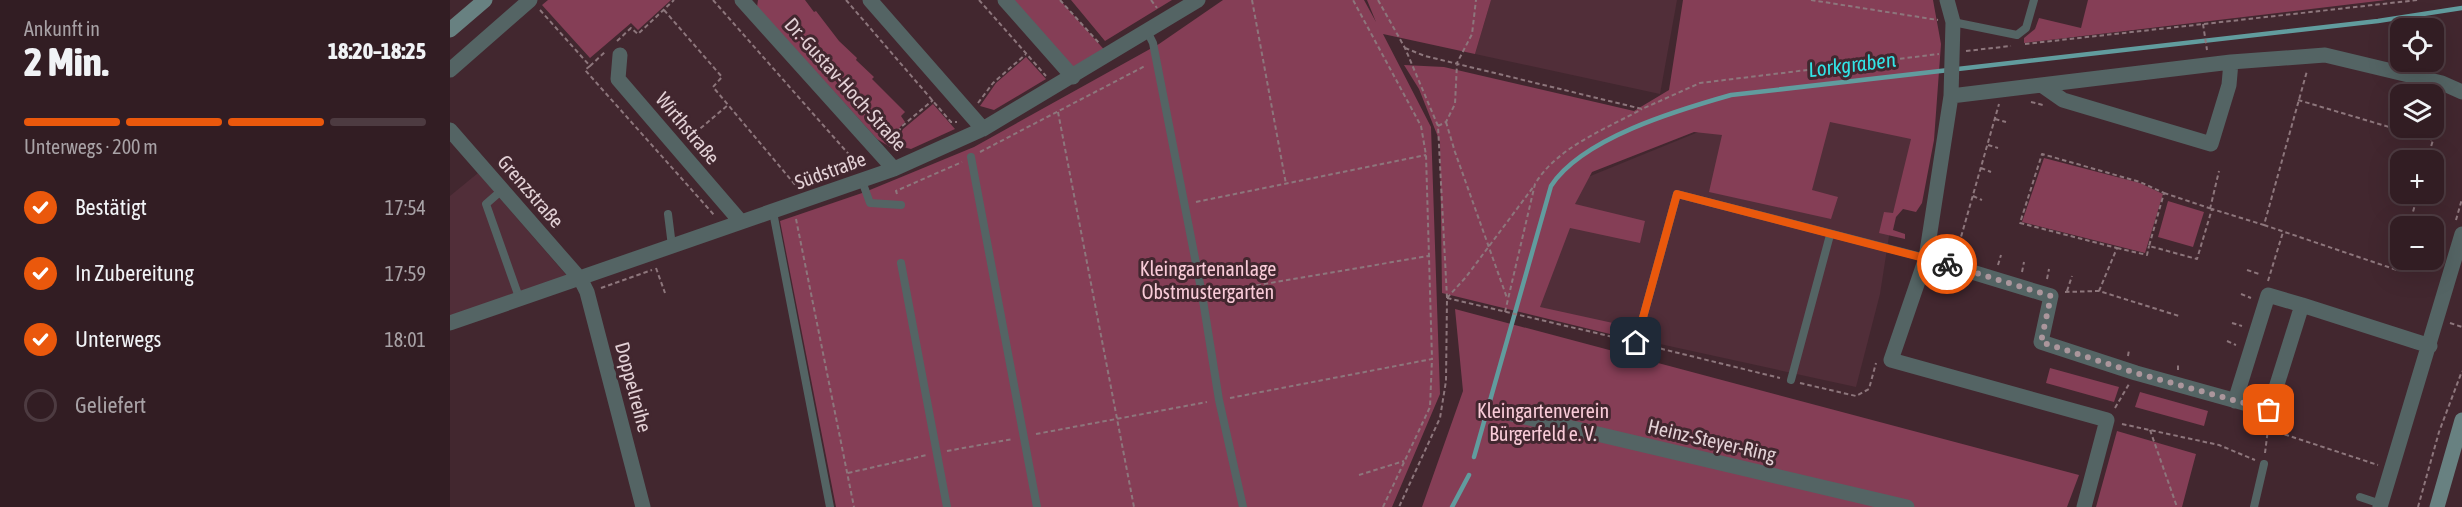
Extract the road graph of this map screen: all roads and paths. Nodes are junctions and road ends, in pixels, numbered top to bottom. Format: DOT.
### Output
graph roads {
  1 [pos="485,0"];
  2 [pos="674,0"];
  3 [pos="713,0"];
  4 [pos="742,0"];
  5 [pos="846,0"];
  6 [pos="870,0"];
  7 [pos="979,0"];
  8 [pos="1005,0"];
  9 [pos="1060,0"];
  10 [pos="1198,0"];
  11 [pos="1252,0"];
  12 [pos="1353,0"];
  13 [pos="1378,0"];
  14 [pos="1476,0"];
  15 [pos="1811,0"];
  16 [pos="1947,0"];
  17 [pos="2034,0"];
  18 [pos="2418,0"];
  19 [pos="535,4"];
  20 [pos="664,10"];
  21 [pos="1953,22"];
  22 [pos="2203,24"];
  23 [pos="450,30"];
  24 [pos="1148,31"];
  25 [pos="2025,44"];
  26 [pos="2013,46"];
  27 [pos="1405,48"];
  28 [pos="614,49"];
  29 [pos="2207,50"];
  30 [pos="1953,52"];
  31 [pos="1026,54"];
  32 [pos="1108,54"];
  33 [pos="2311,57"];
  34 [pos="1156,61"];
  35 [pos="2230,62"];
  36 [pos="1457,63"];
  37 [pos="590,66"];
  38 [pos="450,70"];
  39 [pos="1073,77"];
  40 [pos="1052,82"];
  41 [pos="2043,86"];
  42 [pos="2462,92"];
  43 [pos="1951,96"];
  44 [pos="933,100"];
  45 [pos="2298,100"];
  46 [pos="2029,101"];
  47 [pos="2000,103"];
  48 [pos="728,105"];
  49 [pos="2048,106"];
  50 [pos="1642,109"];
  51 [pos="973,111"];
  52 [pos="1058,112"];
  53 [pos="1995,119"];
  54 [pos="1446,122"];
  55 [pos="2006,122"];
  56 [pos="1438,126"];
  57 [pos="983,129"];
  58 [pos="450,130"];
  59 [pos="1988,145"];
  60 [pos="677,148"];
  61 [pos="1998,148"];
  62 [pos="2430,150"];
  63 [pos="1426,154"];
  64 [pos="971,157"];
  65 [pos="890,164"];
  66 [pos="1981,168"];
  67 [pos="2219,171"];
  68 [pos="1991,172"];
  69 [pos="866,180"];
  70 [pos="1286,184"];
  71 [pos="1535,184"];
  72 [pos="502,190"];
  73 [pos="2164,193"];
  74 [pos="1973,196"];
  75 [pos="1982,200"];
  76 [pos="801,203"];
  77 [pos="1185,204"];
  78 [pos="901,205"];
  79 [pos="2211,209"];
  80 [pos="773,212"];
  81 [pos="668,214"];
  82 [pos="741,222"];
  83 [pos="2264,225"];
  84 [pos="721,229"];
  85 [pos="2284,232"];
  86 [pos="2462,234"];
  87 [pos="1830,235"];
  88 [pos="672,246"];
  89 [pos="1489,246"];
  90 [pos="2149,246"];
  91 [pos="2117,248"];
  92 [pos="2001,255"];
  93 [pos="1428,256"];
  94 [pos="1926,258"];
  95 [pos="1954,259"];
  96 [pos="654,261"];
  97 [pos="2024,262"];
  98 [pos="901,263"];
  99 [pos="2390,268"];
  100 [pos="2049,269"];
  101 [pos="2247,270"];
  102 [pos="1997,271"];
  103 [pos="2259,274"];
  104 [pos="2072,276"];
  105 [pos="2020,278"];
  106 [pos="2263,282"];
  107 [pos="584,286"];
  108 [pos="2067,291"];
  109 [pos="2099,291"];
  110 [pos="2054,292"];
  111 [pos="665,293"];
  112 [pos="1202,294"];
  113 [pos="2241,294"];
  114 [pos="1448,298"];
  115 [pos="520,300"];
  116 [pos="1508,300"];
  117 [pos="2257,300"];
  118 [pos="2302,305"];
  119 [pos="1507,312"];
  120 [pos="2179,316"];
  121 [pos="450,323"];
  122 [pos="2232,323"];
  123 [pos="2248,328"];
  124 [pos="2227,341"];
  125 [pos="1636,343"];
  126 [pos="2430,346"];
  127 [pos="2242,347"];
  128 [pos="1432,359"];
  129 [pos="1891,360"];
  130 [pos="2462,371"];
  131 [pos="2136,373"];
  132 [pos="1791,380"];
  133 [pos="1219,400"];
  134 [pos="2235,400"];
  135 [pos="2269,410"];
  136 [pos="1508,413"];
  137 [pos="1117,419"];
  138 [pos="2107,420"];
  139 [pos="2462,420"];
  140 [pos="2268,429"];
  141 [pos="2150,430"];
  142 [pos="1024,437"];
  143 [pos="936,453"];
  144 [pos="1404,461"];
  145 [pos="2264,464"];
  146 [pos="2380,466"];
  147 [pos="848,473"];
  148 [pos="1359,475"];
  149 [pos="2360,497"];
  150 [pos="2381,506"];
  151 [pos="644,507"];
  152 [pos="830,507"];
  153 [pos="854,507"];
  154 [pos="947,507"];
  155 [pos="1037,507"];
  156 [pos="1134,507"];
  157 [pos="1243,507"];
  158 [pos="1383,507"];
  159 [pos="1399,507"];
  160 [pos="1907,507"];
  161 [pos="2084,507"];
  162 [pos="2177,507"];
  163 [pos="2254,507"];
  164 [pos="2418,507"];
  165 [pos="2437,507"];
  1 -- 23 [label="street"];
  2 -- 20 [label="path"];
  3 -- 69 [label="path"];
  4 -- 65 [label="street, Dr.-Gustav-Hoch-Straße"];
  5 -- 44 [label="path"];
  6 -- 51 [label="street"];
  7 -- 31 [label="path"];
  8 -- 39 [label="street"];
  9 -- 32 [label="path"];
  10 -- 24 [label="street, Südstraße"];
  11 -- 70 [label="path"];
  12 -- 63 [label="path"];
  13 -- 27 [label="path"];
  14 -- 36 [label="path"];
  15 -- 21 [label="path"];
  16 -- 21 [label="street"];
  17 -- 21 [label="lane"];
  18 -- 22 [label="path"];
  19 -- 37 [label="path"];
  19 -- 38 [label="street"];
  20 -- 28 [label="path"];
  20 -- 48 [label="path"];
  21 -- 30 [label="street"];
  22 -- 25 [label="path"];
  22 -- 29 [label="path"];
  24 -- 32 [label="street, Südstraße"];
  24 -- 34 [label="lane"];
  26 -- 30 [label="path"];
  27 -- 36 [label="path"];
  27 -- 56 [label="path"];
  28 -- 37 [label="path"];
  28 -- 60 [label="street, Wirthstraße"];
  30 -- 43 [label="street"];
  30 -- 50 [label="path"];
  31 -- 40 [label="path"];
  31 -- 51 [label="path"];
  32 -- 39 [label="street, Südstraße"];
  33 -- 35 [label="street"];
  33 -- 42 [label="street"];
  33 -- 45 [label="path"];
  34 -- 52 [label="path"];
  34 -- 77 [label="lane"];
  35 -- 41 [label="street"];
  35 -- 41 [label="street"];
  36 -- 50 [label="path"];
  36 -- 54 [label="path"];
  37 -- 84 [label="path"];
  39 -- 57 [label="street, Südstraße"];
  41 -- 43 [label="street"];
  43 -- 94 [label="street"];
  44 -- 51 [label="path"];
  44 -- 65 [label="path"];
  45 -- 62 [label="path"];
  45 -- 83 [label="path"];
  46 -- 49 [label="path"];
  47 -- 53 [label="path"];
  48 -- 60 [label="path"];
  48 -- 76 [label="path"];
  50 -- 71 [label="path"];
  51 -- 57 [label="street"];
  52 -- 64 [label="path"];
  52 -- 137 [label="path"];
  53 -- 55 [label="path"];
  53 -- 59 [label="path"];
  54 -- 56 [label="path"];
  54 -- 89 [label="path"];
  56 -- 114 [label="path"];
  57 -- 65 [label="street, Südstraße"];
  58 -- 72 [label="street, Grenzstraße"];
  59 -- 61 [label="path"];
  59 -- 66 [label="path"];
  60 -- 82 [label="street, Wirthstraße"];
  63 -- 70 [label="path"];
  63 -- 93 [label="path"];
  64 -- 78 [label="path"];
  64 -- 142 [label="lane"];
  65 -- 69 [label="street, Südstraße"];
  66 -- 68 [label="path"];
  66 -- 74 [label="path"];
  67 -- 79 [label="path"];
  69 -- 76 [label="street, Südstraße"];
  69 -- 78 [label="lane"];
  70 -- 77 [label="path"];
  71 -- 89 [label="path"];
  71 -- 116 [label="path"];
  72 -- 107 [label="street, Grenzstraße"];
  72 -- 115 [label="lane"];
  73 -- 79 [label="path"];
  73 -- 90 [label="path"];
  73 -- 91 [label="path"];
  74 -- 75 [label="path"];
  74 -- 95 [label="path"];
  76 -- 80 [label="street, Südstraße"];
  76 -- 147 [label="path"];
  77 -- 112 [label="lane"];
  79 -- 83 [label="path"];
  79 -- 90 [label="path"];
  80 -- 82 [label="street, Südstraße"];
  80 -- 152 [label="lane"];
  81 -- 88 [label="lane"];
  82 -- 84 [label="street, Südstraße"];
  83 -- 85 [label="path"];
  84 -- 88 [label="street, Südstraße"];
  85 -- 99 [label="path"];
  85 -- 106 [label="path"];
  86 -- 126 [label="street"];
  87 -- 94 [label="lane"];
  87 -- 125 [label="lane"];
  87 -- 132 [label="lane"];
  88 -- 96 [label="street, Südstraße"];
  89 -- 114 [label="path"];
  89 -- 116 [label="path"];
  90 -- 91 [label="path"];
  91 -- 109 [label="path"];
  92 -- 102 [label="path"];
  93 -- 112 [label="path"];
  93 -- 128 [label="path"];
  94 -- 110 [label="street"];
  94 -- 129 [label="street"];
  96 -- 107 [label="street, Südstraße"];
  96 -- 107 [label="path"];
  96 -- 111 [label="path"];
  97 -- 105 [label="path"];
  98 -- 143 [label="lane"];
  100 -- 110 [label="path"];
  101 -- 103 [label="path"];
  104 -- 108 [label="path"];
  107 -- 115 [label="street, Südstraße"];
  107 -- 151 [label="street, Doppelreihe"];
  108 -- 109 [label="path"];
  108 -- 110 [label="path"];
  108 -- 110 [label="path"];
  108 -- 110 [label="path"];
  109 -- 120 [label="path"];
  110 -- 131 [label="street"];
  112 -- 133 [label="lane"];
  113 -- 117 [label="path"];
  114 -- 119 [label="path"];
  114 -- 159 [label="path"];
  115 -- 121 [label="street, Südstraße"];
  116 -- 119 [label="path"];
  118 -- 126 [label="street"];
  118 -- 134 [label="street"];
  118 -- 135 [label="street"];
  119 -- 125 [label="path"];
  122 -- 123 [label="path"];
  124 -- 127 [label="path"];
  125 -- 132 [label="path"];
  126 -- 150 [label="street"];
  128 -- 133 [label="path"];
  128 -- 144 [label="path"];
  129 -- 132 [label="path"];
  129 -- 138 [label="street"];
  130 -- 164 [label="path"];
  131 -- 134 [label="street"];
  131 -- 138 [label="path"];
  133 -- 137 [label="path"];
  133 -- 157 [label="lane"];
  134 -- 135 [label="street"];
  135 -- 140 [label="path"];
  136 -- 160 [label="street, Heinz-Steyer-Ring"];
  137 -- 142 [label="path"];
  137 -- 156 [label="path"];
  138 -- 141 [label="path"];
  138 -- 161 [label="street"];
  139 -- 165 [label="street"];
  140 -- 145 [label="path"];
  140 -- 146 [label="path"];
  141 -- 145 [label="path"];
  141 -- 162 [label="path"];
  142 -- 143 [label="path"];
  142 -- 155 [label="lane"];
  143 -- 147 [label="path"];
  143 -- 154 [label="lane"];
  144 -- 148 [label="path"];
  144 -- 158 [label="path"];
  145 -- 163 [label="lane"];
  147 -- 153 [label="path"];
  149 -- 150 [label="lane"];
}
